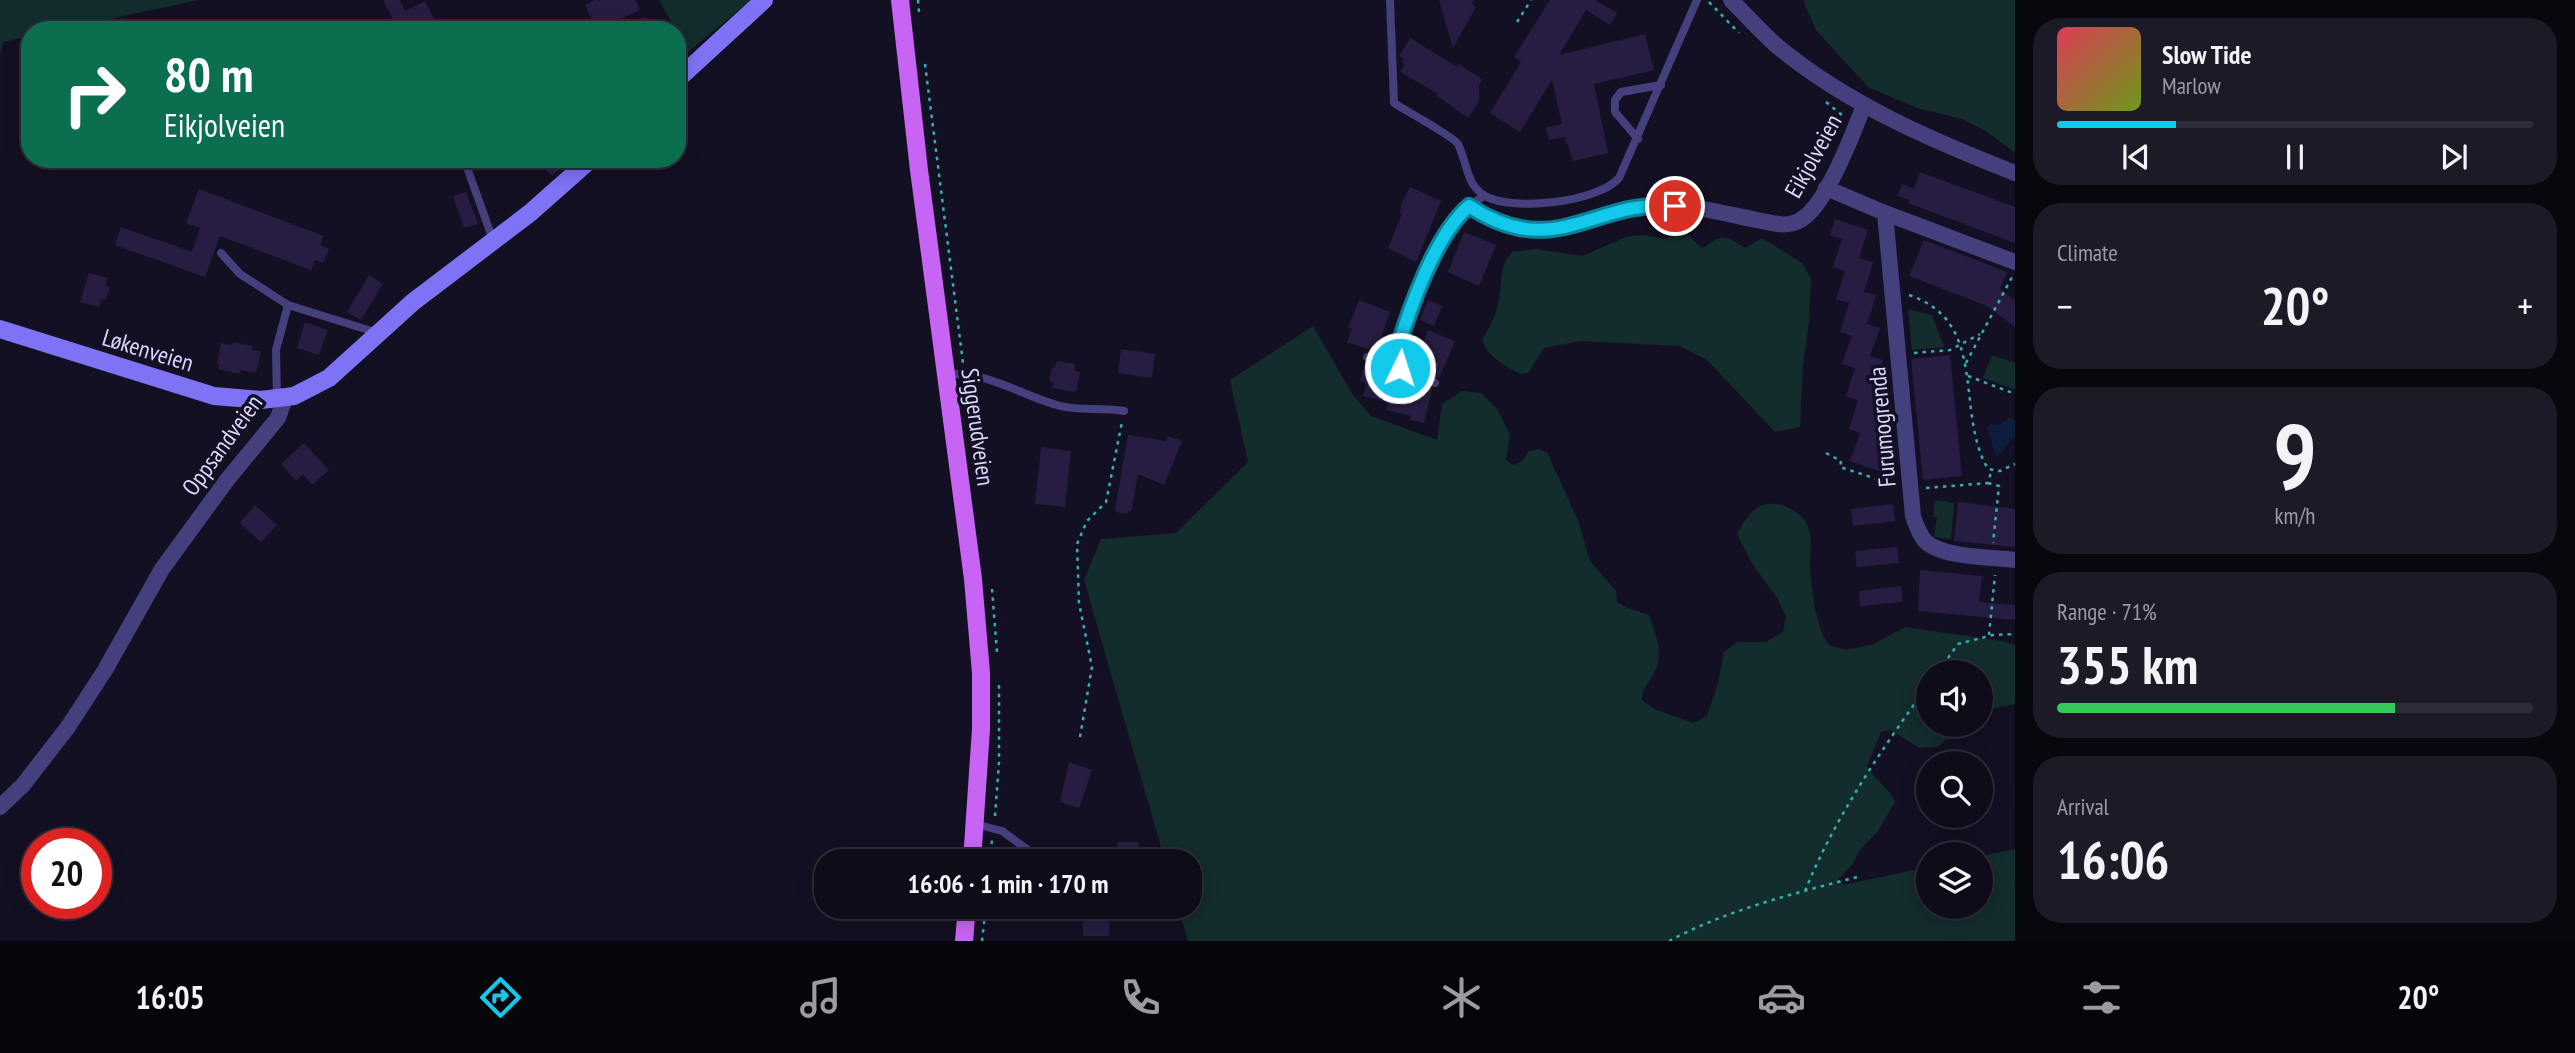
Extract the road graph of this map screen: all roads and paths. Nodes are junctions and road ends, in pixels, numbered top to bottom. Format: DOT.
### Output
graph roads {
  1 [pos="764,0"];
  2 [pos="900,0"];
  3 [pos="1390,0"];
  4 [pos="1531,0"];
  5 [pos="1697,0"];
  6 [pos="1731,0"];
  7 [pos="1517,22"];
  8 [pos="686,64"];
  9 [pos="1661,85"];
  10 [pos="1864,105"];
  11 [pos="1638,139"];
  12 [pos="467,168"];
  13 [pos="581,168"];
  14 [pos="2015,173"];
  15 [pos="1826,188"];
  16 [pos="1484,195"];
  17 [pos="1469,206"];
  18 [pos="1885,214"];
  19 [pos="494,240"];
  20 [pos="221,253"];
  21 [pos="2015,262"];
  22 [pos="2014,269"];
  23 [pos="1892,293"];
  24 [pos="288,305"];
  25 [pos="0,329"];
  26 [pos="378,333"];
  27 [pos="1980,334"];
  28 [pos="1961,345"];
  29 [pos="1898,355"];
  30 [pos="1367,357"];
  31 [pos="1396,359"];
  32 [pos="1966,363"];
  33 [pos="946,374"];
  34 [pos="1968,376"];
  35 [pos="1435,383"];
  36 [pos="2015,394"];
  37 [pos="281,398"];
  38 [pos="1125,411"];
  39 [pos="1826,453"];
  40 [pos="2015,464"];
  41 [pos="1991,471"];
  42 [pos="1988,483"];
  43 [pos="1911,489"];
  44 [pos="1994,557"];
  45 [pos="2015,560"];
  46 [pos="2015,634"];
  47 [pos="1989,636"];
  48 [pos="1947,660"];
  49 [pos="1916,702"];
  50 [pos="1080,737"];
  51 [pos="0,807"];
  52 [pos="975,824"];
  53 [pos="973,849"];
  54 [pos="1027,849"];
  55 [pos="1861,876"];
  56 [pos="1805,891"];
  57 [pos="966,919"];
  58 [pos="985,919"];
  59 [pos="964,941"];
  60 [pos="982,941"];
  61 [pos="1669,941"];
  1 -- 8 [label="main road"];
  2 -- 33 [label="main road, Siggerudveien"];
  3 -- 16 [label="lane"];
  4 -- 7 [label="path"];
  5 -- 9 [label="lane"];
  6 -- 10 [label="street, Eikjolveien"];
  9 -- 11 [label="lane"];
  9 -- 11 [label="lane"];
  10 -- 14 [label="street, Eikjolveien"];
  10 -- 15 [label="street, Eikjolveien"];
  11 -- 16 [label="lane"];
  12 -- 19 [label="lane"];
  13 -- 19 [label="main road, Oppsandveien"];
  15 -- 17 [label="street, Eikjolveien"];
  15 -- 18 [label="street"];
  16 -- 17 [label="lane"];
  17 -- 31 [label="lane"];
  18 -- 21 [label="street"];
  18 -- 23 [label="street, Furumogrenda"];
  19 -- 26 [label="main road, Oppsandveien"];
  20 -- 24 [label="lane"];
  22 -- 27 [label="path"];
  23 -- 28 [label="path"];
  23 -- 29 [label="street, Furumogrenda"];
  24 -- 26 [label="lane"];
  24 -- 37 [label="lane"];
  25 -- 37 [label="main road, Løkenveien"];
  26 -- 37 [label="main road, Oppsandveien"];
  27 -- 28 [label="path"];
  27 -- 32 [label="path"];
  28 -- 29 [label="path"];
  28 -- 32 [label="path"];
  29 -- 43 [label="street, Furumogrenda"];
  30 -- 31 [label="lane"];
  31 -- 35 [label="lane"];
  32 -- 34 [label="path"];
  33 -- 38 [label="lane"];
  33 -- 52 [label="main road, Siggerudveien"];
  34 -- 36 [label="path"];
  34 -- 41 [label="path"];
  37 -- 51 [label="street, Oppsandveien"];
  38 -- 50 [label="path"];
  39 -- 43 [label="path"];
  40 -- 41 [label="path"];
  41 -- 42 [label="path"];
  42 -- 43 [label="path"];
  42 -- 44 [label="path"];
  43 -- 44 [label="street, Furumogrenda"];
  44 -- 45 [label="street, Furumogrenda"];
  44 -- 47 [label="path"];
  46 -- 47 [label="path"];
  47 -- 48 [label="path"];
  49 -- 56 [label="path"];
  52 -- 53 [label="main road, Siggerudveien"];
  52 -- 54 [label="lane"];
  55 -- 56 [label="path"];
  56 -- 61 [label="path"];
  57 -- 59 [label="main road"];
  58 -- 60 [label="path"];
}
